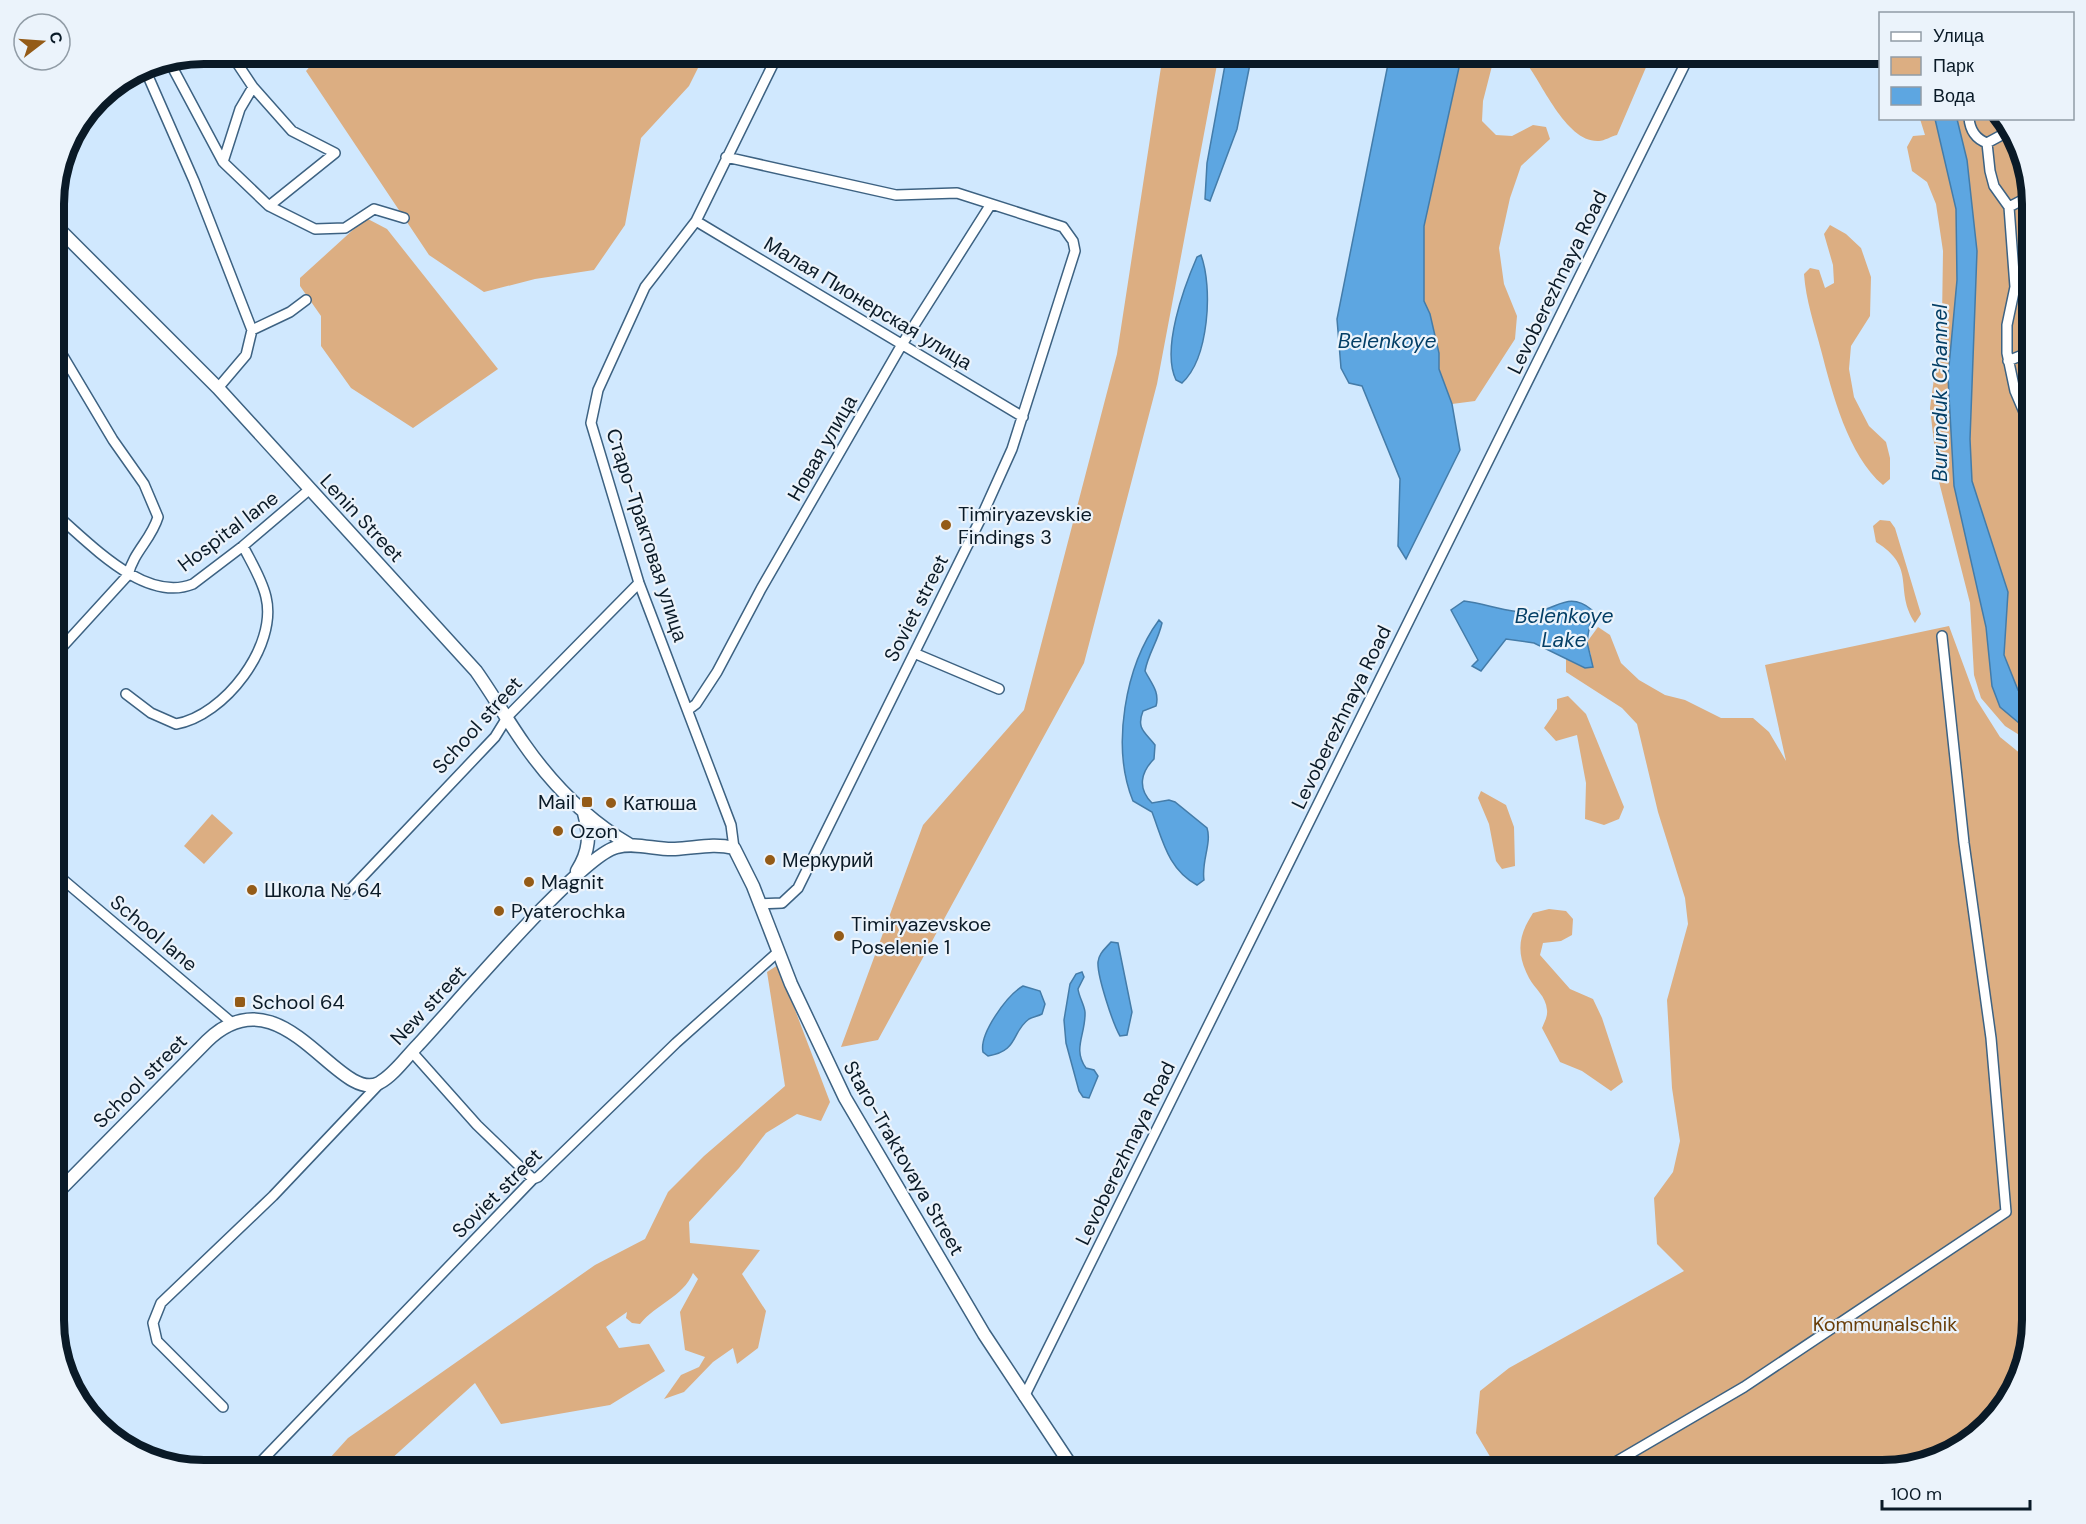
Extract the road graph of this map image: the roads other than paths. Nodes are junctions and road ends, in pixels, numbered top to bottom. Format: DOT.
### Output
graph roads {
  1 [pos="238,64"];
  2 [pos="773,64"];
  3 [pos="1685,64"];
  4 [pos="173,68"];
  5 [pos="148,76"];
  6 [pos="253,87"];
  7 [pos="1970,120"];
  8 [pos="2003,134"];
  9 [pos="1987,143"];
  10 [pos="726,157"];
  11 [pos="223,162"];
  12 [pos="2022,200"];
  13 [pos="991,204"];
  14 [pos="269,206"];
  15 [pos="2009,207"];
  16 [pos="404,218"];
  17 [pos="696,221"];
  18 [pos="65,235"];
  19 [pos="2022,283"];
  20 [pos="2015,286"];
  21 [pos="306,300"];
  22 [pos="252,330"];
  23 [pos="902,346"];
  24 [pos="2022,355"];
  25 [pos="65,359"];
  26 [pos="2008,361"];
  27 [pos="218,388"];
  28 [pos="2022,408"];
  29 [pos="1023,417"];
  30 [pos="310,489"];
  31 [pos="65,522"];
  32 [pos="243,546"];
  33 [pos="128,575"];
  34 [pos="639,583"];
  35 [pos="1942,636"];
  36 [pos="65,644"];
  37 [pos="914,653"];
  38 [pos="999,689"];
  39 [pos="126,694"];
  40 [pos="688,710"];
  41 [pos="508,716"];
  42 [pos="584,813"];
  43 [pos="630,845"];
  44 [pos="734,848"];
  45 [pos="573,878"];
  46 [pos="65,881"];
  47 [pos="346,894"];
  48 [pos="759,904"];
  49 [pos="778,952"];
  50 [pos="231,1022"];
  51 [pos="412,1052"];
  52 [pos="381,1082"];
  53 [pos="533,1179"];
  54 [pos="65,1185"];
  55 [pos="1024,1397"];
  56 [pos="224,1407"];
  57 [pos="263,1460"];
  58 [pos="1067,1460"];
  59 [pos="1619,1460"];
  1 -- 6 [label="street"];
  2 -- 10 [label="street, Старо-Трактовая улица"];
  3 -- 55 [label="street, Levoberezhnaya Road"];
  4 -- 11 [label="street"];
  5 -- 22 [label="street"];
  6 -- 11 [label="street"];
  6 -- 14 [label="street"];
  7 -- 9 [label="street"];
  8 -- 9 [label="street"];
  9 -- 15 [label="street"];
  10 -- 13 [label="street"];
  10 -- 17 [label="street, Старо-Трактовая улица"];
  11 -- 14 [label="street"];
  12 -- 15 [label="street"];
  13 -- 23 [label="street, Новая улица"];
  13 -- 29 [label="street, Soviet street"];
  14 -- 16 [label="street"];
  15 -- 20 [label="street"];
  17 -- 23 [label="street, Малая Пионерская улица"];
  17 -- 34 [label="street, Старо-Трактовая улица"];
  18 -- 27 [label="street, Lenin Street"];
  19 -- 20 [label="street"];
  20 -- 26 [label="street"];
  21 -- 22 [label="street"];
  22 -- 27 [label="street"];
  23 -- 29 [label="street, Малая Пионерская улица"];
  23 -- 40 [label="street, Новая улица"];
  24 -- 26 [label="street"];
  25 -- 33 [label="street"];
  26 -- 28 [label="street"];
  27 -- 30 [label="street, Lenin Street"];
  29 -- 37 [label="street, Soviet street"];
  30 -- 32 [label="street, Hospital lane"];
  30 -- 41 [label="street, Lenin Street"];
  31 -- 33 [label="street"];
  32 -- 33 [label="street, Hospital lane"];
  32 -- 39 [label="street"];
  33 -- 36 [label="street"];
  34 -- 40 [label="street, Старо-Трактовая улица"];
  34 -- 41 [label="street, School street"];
  35 -- 59 [label="street"];
  37 -- 38 [label="street"];
  37 -- 48 [label="street, Soviet street"];
  40 -- 44 [label="street, Старо-Трактовая улица"];
  41 -- 42 [label="street, Lenin Street"];
  41 -- 47 [label="street, School street"];
  42 -- 43 [label="street, Lenin Street"];
  42 -- 45 [label="street"];
  43 -- 44 [label="street"];
  43 -- 45 [label="street, New street"];
  44 -- 48 [label="street, Staro-Traktovaya Street"];
  45 -- 51 [label="street, New street"];
  46 -- 50 [label="street, School lane"];
  48 -- 49 [label="street, Staro-Traktovaya Street"];
  49 -- 53 [label="street, Soviet street"];
  49 -- 55 [label="street, Staro-Traktovaya Street"];
  50 -- 52 [label="street"];
  50 -- 54 [label="street, School street"];
  51 -- 52 [label="street, New street"];
  51 -- 53 [label="street"];
  52 -- 56 [label="street"];
  53 -- 57 [label="street, Soviet street"];
  55 -- 58 [label="street, Staro-Traktovaya Street"];
}
